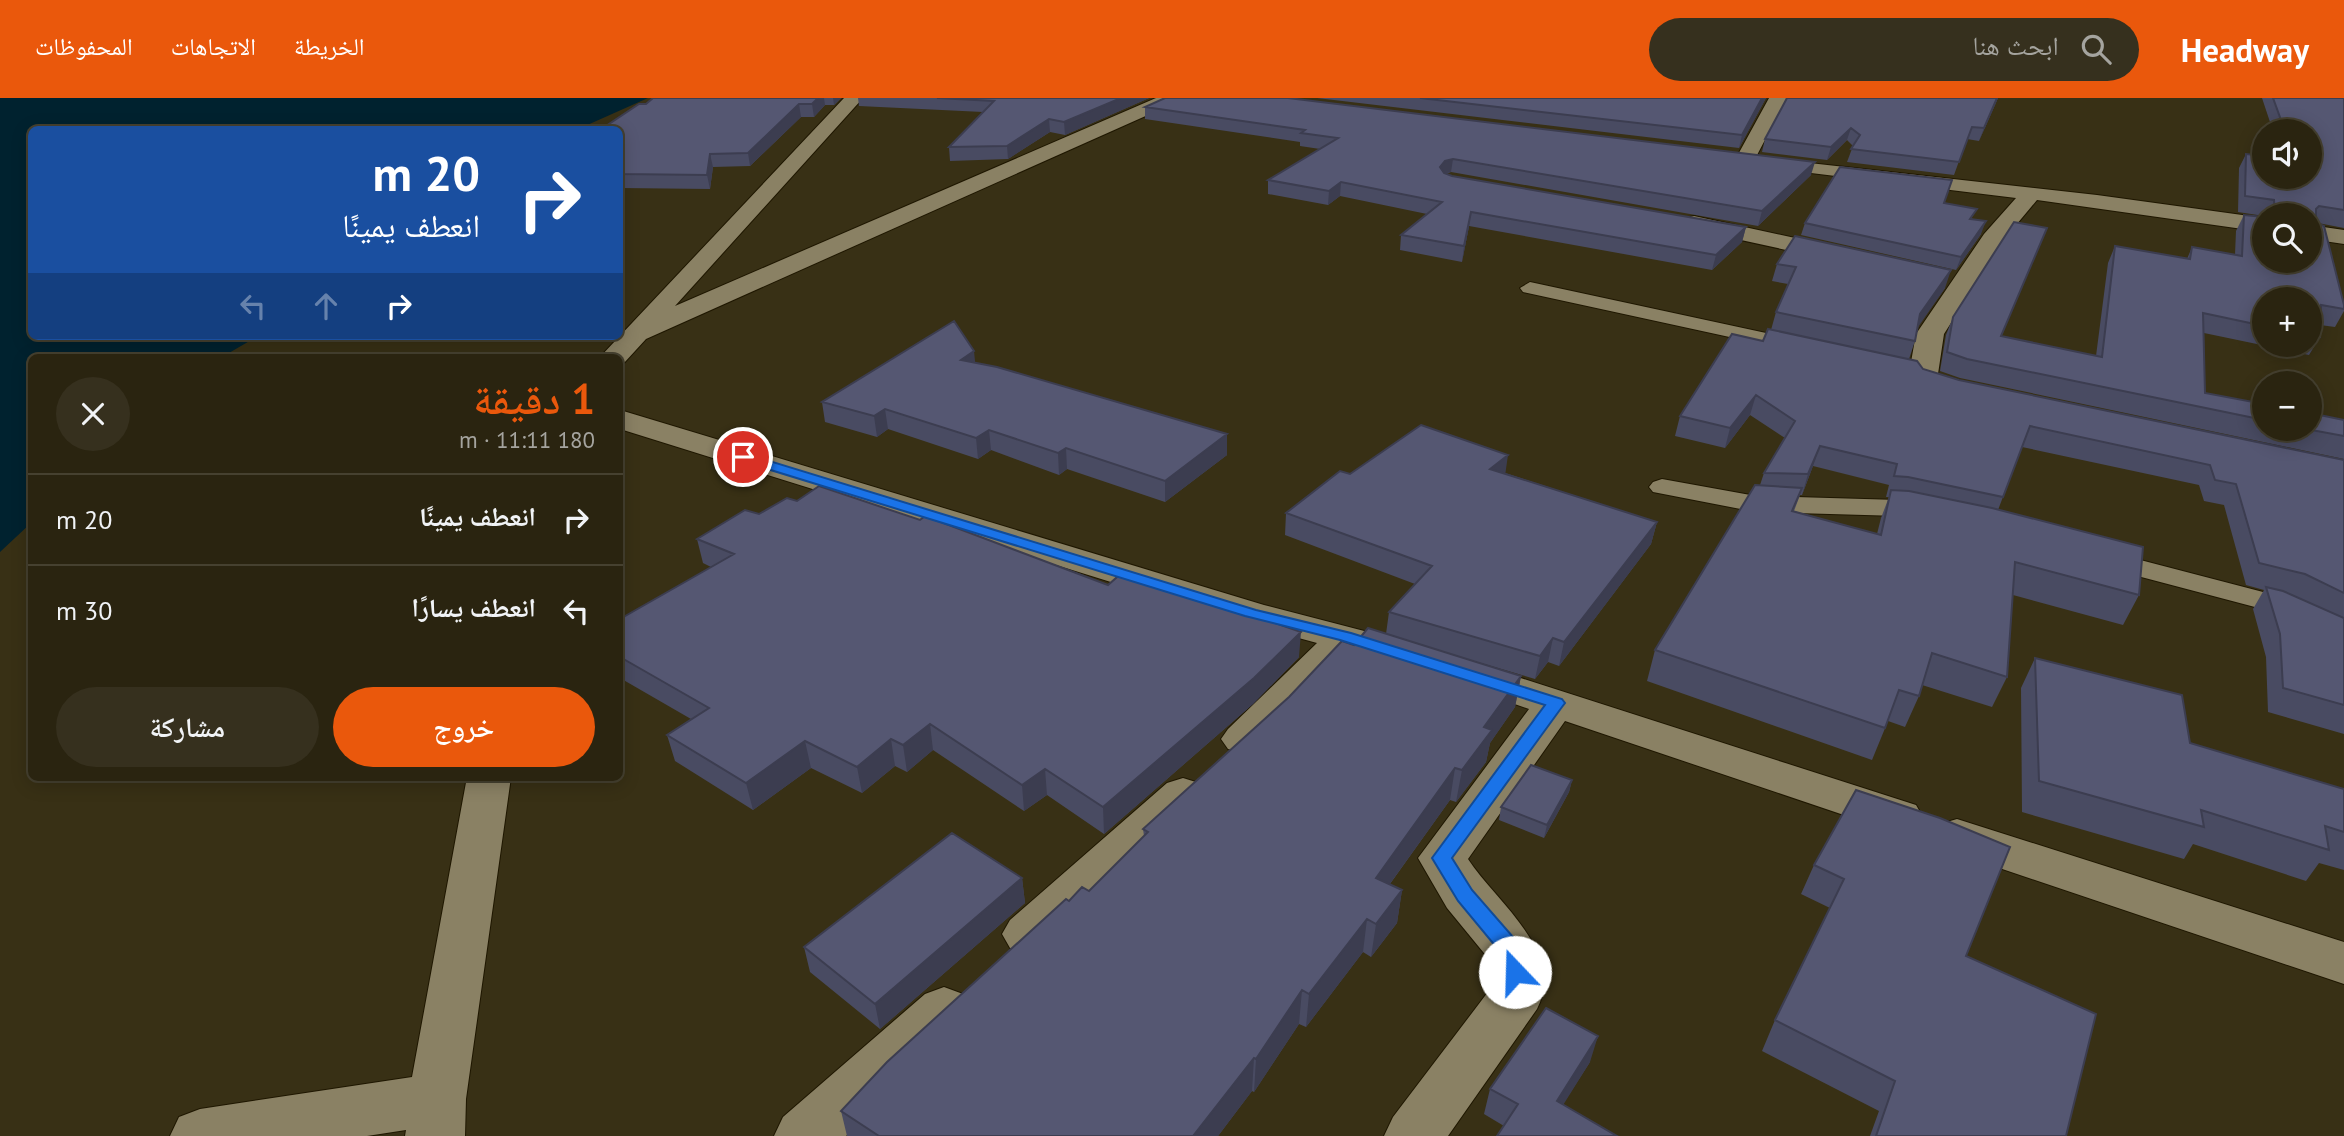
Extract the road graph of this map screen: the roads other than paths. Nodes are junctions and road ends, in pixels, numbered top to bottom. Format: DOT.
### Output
graph roads {
  1 [pos="854,98"];
  2 [pos="1171,98"];
  3 [pos="1778,98"];
  4 [pos="1720,157"];
  5 [pos="1745,160"];
  6 [pos="2031,194"];
  7 [pos="1668,219"];
  8 [pos="2252,223"];
  9 [pos="2322,234"];
  10 [pos="2344,237"];
  11 [pos="1859,259"];
  12 [pos="1530,288"];
  13 [pos="634,334"];
  14 [pos="1828,353"];
  15 [pos="617,354"];
  16 [pos="1988,397"];
  17 [pos="623,420"];
  18 [pos="1662,486"];
  19 [pos="1947,519"];
  20 [pos="2078,552"];
  21 [pos="2344,636"];
  22 [pos="1345,637"];
  23 [pos="1556,703"];
  24 [pos="488,781"];
  25 [pos="2344,962"];
  26 [pos="436,1117"];
  27 [pos="200,1136"];
  28 [pos="804,1136"];
  29 [pos="1414,1136"];
  1 -- 13 [label="street"];
  2 -- 13 [label="street"];
  3 -- 5 [label="street"];
  4 -- 5 [label="street"];
  5 -- 6 [label="street"];
  6 -- 8 [label="street"];
  6 -- 16 [label="street"];
  7 -- 11 [label="street"];
  9 -- 10 [label="street"];
  12 -- 14 [label="lane"];
  13 -- 15 [label="street"];
  17 -- 22 [label="street"];
  18 -- 19 [label="lane"];
  20 -- 21 [label="lane"];
  22 -- 23 [label="street"];
  22 -- 28 [label="street"];
  23 -- 25 [label="street"];
  23 -- 29 [label="street"];
  24 -- 26 [label="street"];
  26 -- 27 [label="street"];
}
